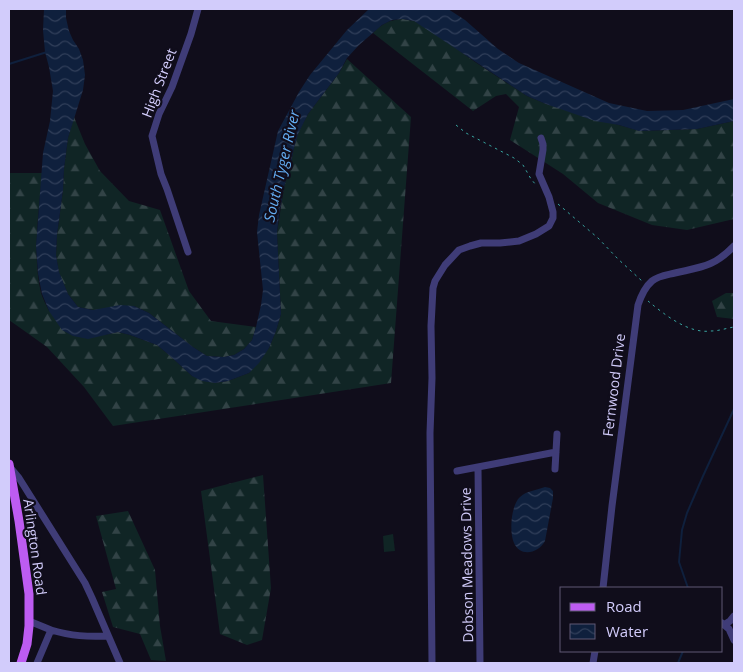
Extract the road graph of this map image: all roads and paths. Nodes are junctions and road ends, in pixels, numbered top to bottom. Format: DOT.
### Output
graph roads {
  1 [pos="198,9"];
  2 [pos="541,138"];
  3 [pos="734,246"];
  4 [pos="188,252"];
  5 [pos="642,296"];
  6 [pos="734,327"];
  7 [pos="557,434"];
  8 [pos="556,452"];
  9 [pos="9,465"];
  10 [pos="478,467"];
  11 [pos="555,469"];
  12 [pos="457,472"];
  13 [pos="603,587"];
  14 [pos="734,616"];
  15 [pos="29,622"];
  16 [pos="723,624"];
  17 [pos="51,630"];
  18 [pos="108,636"];
  19 [pos="734,640"];
  20 [pos="22,663"];
  21 [pos="37,663"];
  22 [pos="120,663"];
  23 [pos="432,663"];
  24 [pos="480,663"];
  1 -- 4 [label="street, High Street"];
  2 -- 23 [label="street"];
  3 -- 5 [label="street, Fernwood Drive"];
  5 -- 6 [label="path"];
  5 -- 13 [label="street, Fernwood Drive"];
  7 -- 8 [label="street"];
  8 -- 10 [label="street"];
  8 -- 11 [label="street"];
  9 -- 15 [label="main road, Arlington Road"];
  9 -- 18 [label="street"];
  10 -- 12 [label="street"];
  10 -- 24 [label="street, Dobson Meadows Drive"];
  14 -- 16 [label="street"];
  15 -- 17 [label="street"];
  15 -- 20 [label="main road, Arlington Road"];
  16 -- 19 [label="street"];
  17 -- 18 [label="street"];
  17 -- 21 [label="street"];
  18 -- 22 [label="street"];
}
